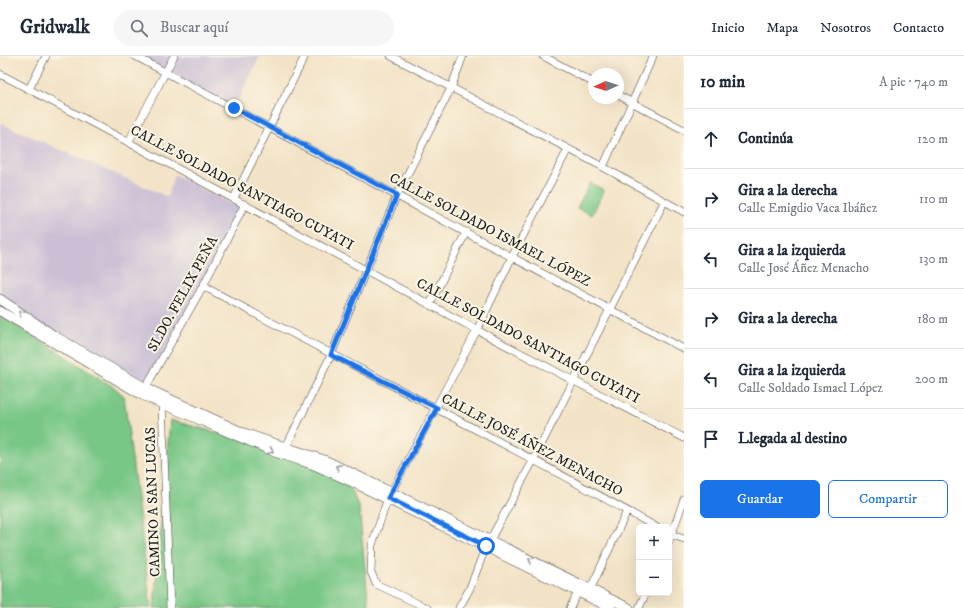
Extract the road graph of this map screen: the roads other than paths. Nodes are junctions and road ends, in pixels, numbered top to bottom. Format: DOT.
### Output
graph roads {
  1 [pos="46,56"];
  2 [pos="135,56"];
  3 [pos="174,56"];
  4 [pos="305,56"];
  5 [pos="391,56"];
  6 [pos="463,56"];
  7 [pos="544,56"];
  8 [pos="653,56"];
  9 [pos="165,72"];
  10 [pos="0,74"];
  11 [pos="588,79"];
  12 [pos="450,88"];
  13 [pos="29,89"];
  14 [pos="624,98"];
  15 [pos="632,102"];
  16 [pos="270,128"];
  17 [pos="684,130"];
  18 [pos="129,142"];
  19 [pos="568,149"];
  20 [pos="603,167"];
  21 [pos="397,195"];
  22 [pos="234,198"];
  23 [pos="664,202"];
  24 [pos="245,204"];
  25 [pos="684,212"];
  26 [pos="466,232"];
  27 [pos="512,257"];
  28 [pos="365,269"];
  29 [pos="203,286"];
  30 [pos="0,299"];
  31 [pos="430,304"];
  32 [pos="609,308"];
  33 [pos="0,311"];
  34 [pos="478,330"];
  35 [pos="684,349"];
  36 [pos="331,355"];
  37 [pos="573,379"];
  38 [pos="144,391"];
  39 [pos="163,400"];
  40 [pos="437,408"];
  41 [pos="684,438"];
  42 [pos="286,447"];
  43 [pos="534,459"];
  44 [pos="389,495"];
  45 [pos="684,499"];
  46 [pos="627,511"];
  47 [pos="651,524"];
  48 [pos="672,532"];
  49 [pos="672,537"];
  50 [pos="684,539"];
  51 [pos="488,543"];
  52 [pos="579,589"];
  53 [pos="590,590"];
  54 [pos="645,596"];
  55 [pos="170,608"];
  56 [pos="427,608"];
  57 [pos="459,608"];
  58 [pos="570,608"];
  59 [pos="611,608"];
  60 [pos="629,608"];
  61 [pos="639,608"];
  1 -- 13 [label="street"];
  2 -- 9 [label="street, CALLE SOLDADO ISMAEL LÓPEZ"];
  3 -- 9 [label="street"];
  4 -- 16 [label="street"];
  5 -- 12 [label="street"];
  6 -- 12 [label="street"];
  7 -- 11 [label="street"];
  8 -- 15 [label="street"];
  9 -- 16 [label="street, CALLE SOLDADO ISMAEL LÓPEZ"];
  9 -- 18 [label="street"];
  10 -- 13 [label="street, CALLE SOLDADO SANTIAGO CUYATI"];
  12 -- 19 [label="street"];
  12 -- 21 [label="street"];
  13 -- 18 [label="street, CALLE SOLDADO SANTIAGO CUYATI"];
  14 -- 15 [label="street"];
  15 -- 17 [label="street"];
  15 -- 20 [label="street"];
  16 -- 21 [label="street, CALLE SOLDADO ISMAEL LÓPEZ"];
  16 -- 22 [label="street"];
  18 -- 22 [label="street, CALLE SOLDADO SANTIAGO CUYATI"];
  19 -- 20 [label="street"];
  19 -- 27 [label="street"];
  20 -- 23 [label="street"];
  21 -- 26 [label="street, CALLE SOLDADO ISMAEL LÓPEZ"];
  21 -- 28 [label="street"];
  22 -- 24 [label="street, CALLE SOLDADO SANTIAGO CUYATI"];
  23 -- 25 [label="street"];
  23 -- 32 [label="street"];
  24 -- 28 [label="street, CALLE SOLDADO SANTIAGO CUYATI"];
  24 -- 29 [label="street, SLDO. FELIX PEÑA"];
  26 -- 27 [label="street, CALLE SOLDADO ISMAEL LÓPEZ"];
  26 -- 31 [label="street"];
  27 -- 32 [label="street, CALLE SOLDADO ISMAEL LÓPEZ"];
  27 -- 34 [label="street"];
  28 -- 31 [label="street, CALLE SOLDADO SANTIAGO CUYATI"];
  28 -- 36 [label="street"];
  29 -- 36 [label="street, CALLE JOSÉ ÁÑEZ MENACHO"];
  29 -- 38 [label="street, SLDO. FELIX PEÑA"];
  38 -- 30 [label="main road, one-way"];
  31 -- 34 [label="street, CALLE SOLDADO SANTIAGO CUYATI"];
  32 -- 35 [label="street, CALLE SOLDADO ISMAEL LÓPEZ"];
  32 -- 37 [label="street"];
  33 -- 38 [label="main road"];
  34 -- 37 [label="street, CALLE SOLDADO SANTIAGO CUYATI"];
  34 -- 40 [label="street"];
  36 -- 40 [label="street, CALLE JOSÉ ÁÑEZ MENACHO"];
  36 -- 42 [label="street"];
  37 -- 41 [label="street, CALLE SOLDADO SANTIAGO CUYATI"];
  37 -- 43 [label="street"];
  38 -- 39 [label="main road"];
  39 -- 42 [label="main road"];
  39 -- 44 [label="main road, one-way"];
  39 -- 55 [label="street, CAMINO A SAN LUCAS"];
  40 -- 43 [label="street, CALLE JOSÉ ÁÑEZ MENACHO"];
  40 -- 44 [label="street"];
  44 -- 42 [label="main road, one-way"];
  43 -- 46 [label="street, CALLE JOSÉ ÁÑEZ MENACHO"];
  43 -- 51 [label="street"];
  44 -- 51 [label="main road"];
  44 -- 56 [label="street"];
  45 -- 48 [label="street"];
  46 -- 47 [label="street, CALLE JOSÉ ÁÑEZ MENACHO"];
  46 -- 53 [label="street"];
  49 -- 50 [label="street"];
  51 -- 52 [label="main road"];
  51 -- 57 [label="street"];
  52 -- 53 [label="main road"];
  52 -- 58 [label="street"];
  52 -- 59 [label="main road"];
  53 -- 60 [label="main road"];
  54 -- 61 [label="street"];
}
